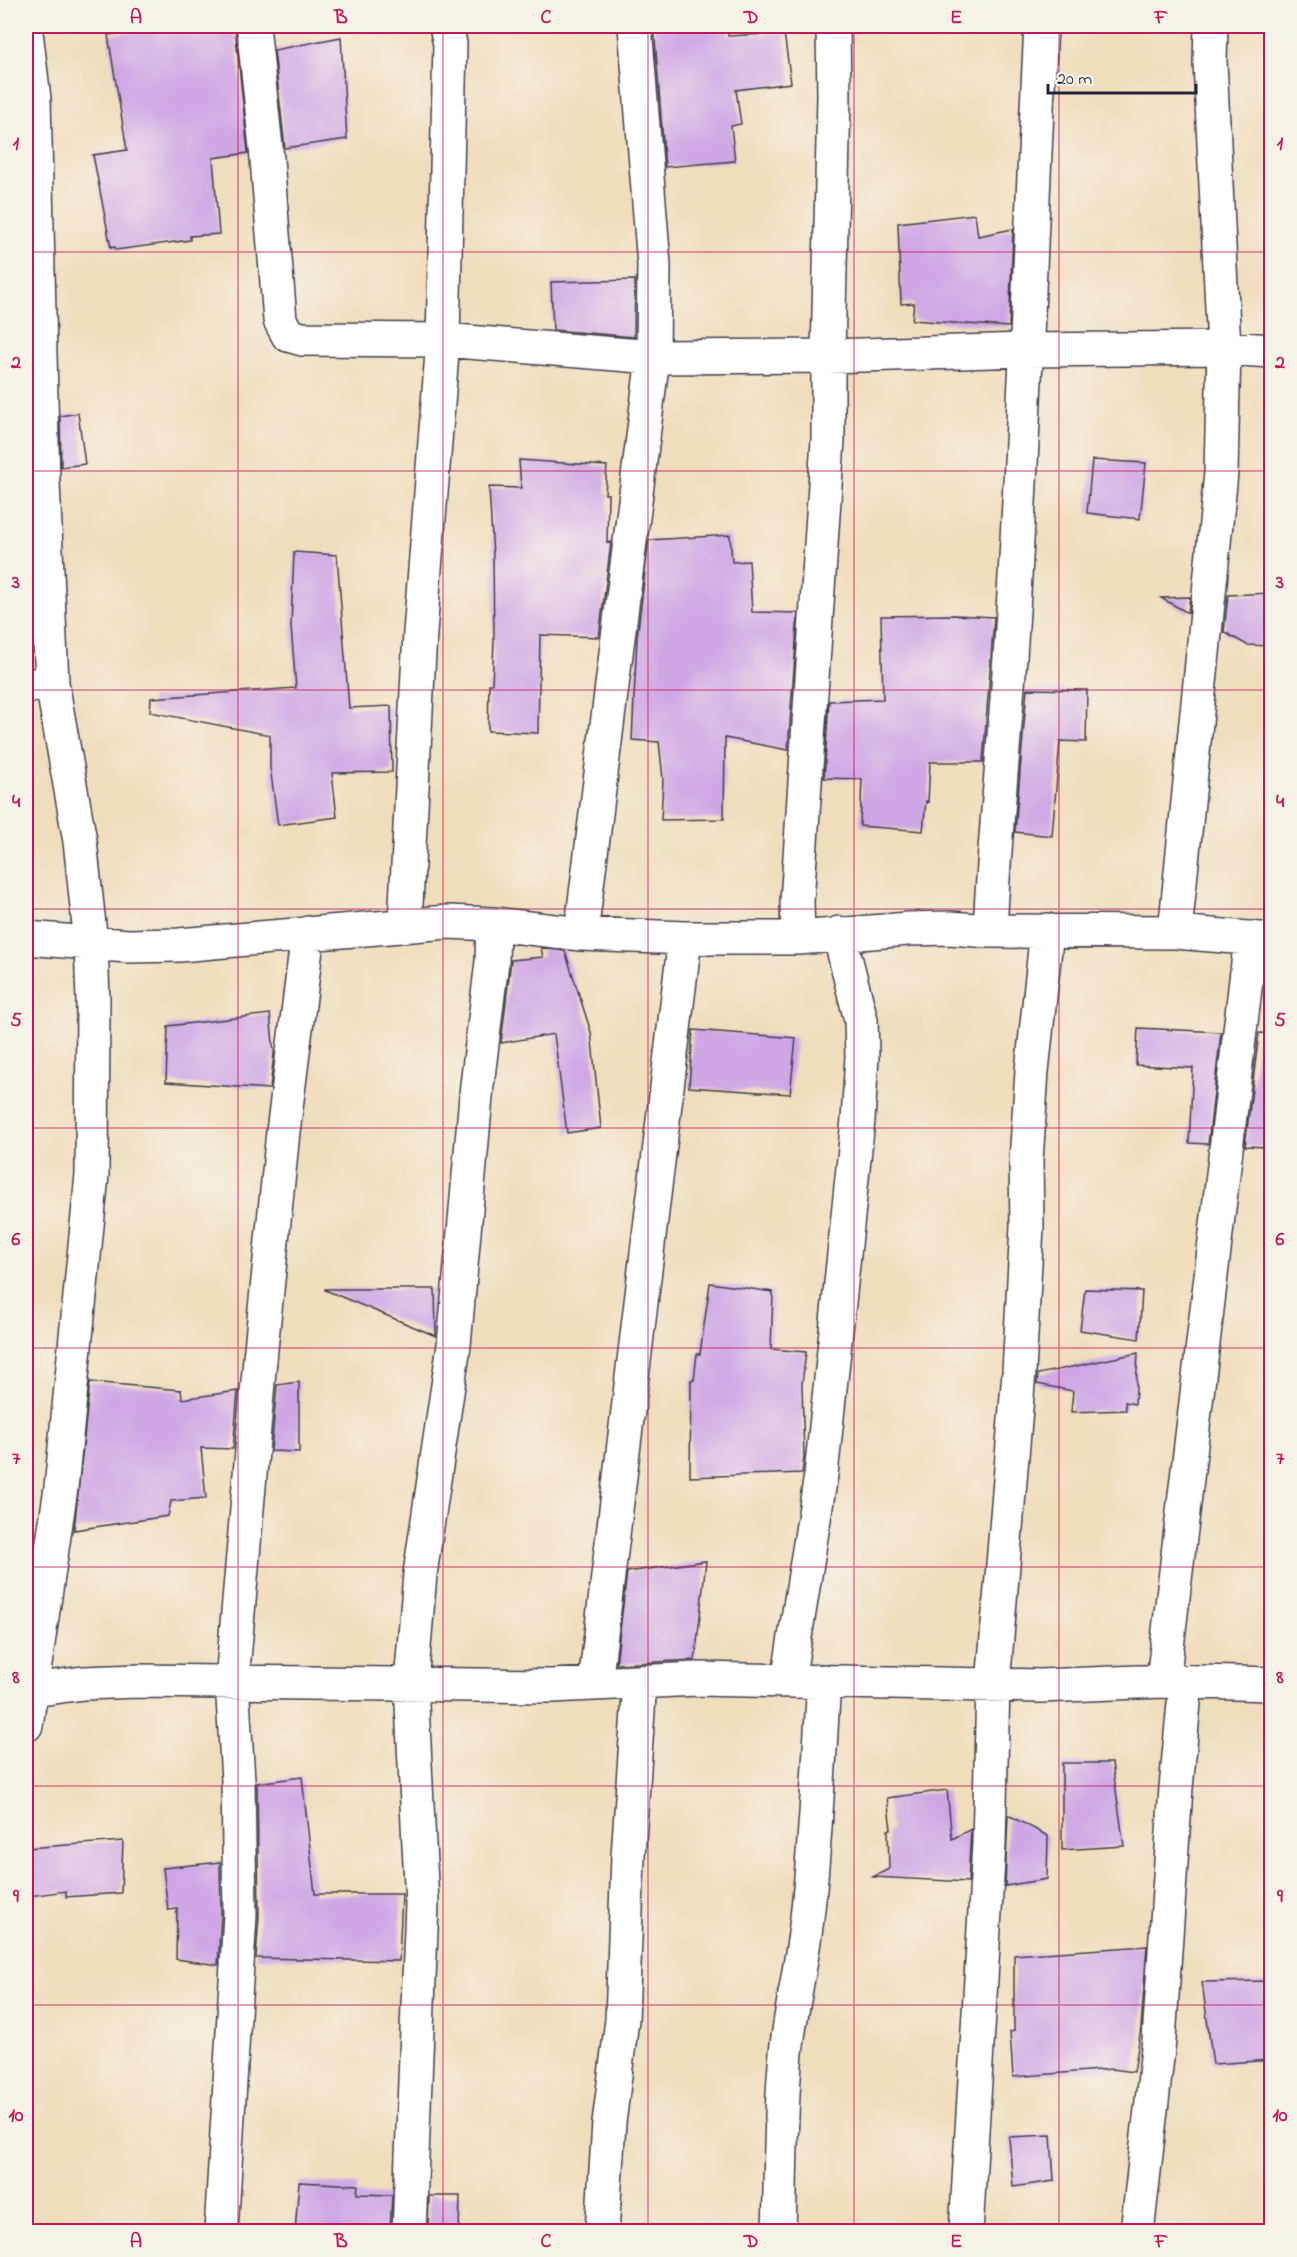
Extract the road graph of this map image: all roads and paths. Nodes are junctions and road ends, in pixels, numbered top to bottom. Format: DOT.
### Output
graph roads {
  1 [pos="253,26"];
  2 [pos="446,26"];
  3 [pos="634,26"];
  4 [pos="833,26"];
  5 [pos="1041,26"];
  6 [pos="1211,26"];
  7 [pos="26,32"];
  8 [pos="443,340"];
  9 [pos="1224,348"];
  10 [pos="1028,350"];
  11 [pos="1272,351"];
  12 [pos="828,356"];
  13 [pos="653,357"];
  14 [pos="39,685"];
  15 [pos="405,924"];
  16 [pos="493,924"];
  17 [pos="1047,930"];
  18 [pos="990,931"];
  19 [pos="1175,932"];
  20 [pos="308,933"];
  21 [pos="839,933"];
  22 [pos="581,934"];
  23 [pos="26,938"];
  24 [pos="685,938"];
  25 [pos="798,938"];
  26 [pos="1261,939"];
  27 [pos="92,944"];
  28 [pos="788,1681"];
  29 [pos="824,1681"];
  30 [pos="232,1682"];
  31 [pos="1175,1682"];
  32 [pos="640,1683"];
  33 [pos="411,1684"];
  34 [pos="595,1684"];
  35 [pos="1272,1684"];
  36 [pos="993,1685"];
  37 [pos="28,1691"];
  38 [pos="26,1725"];
  39 [pos="221,2232"];
  40 [pos="409,2232"];
  41 [pos="602,2232"];
  42 [pos="780,2232"];
  43 [pos="966,2232"];
  44 [pos="1137,2232"];
  1 -- 8 [label="street"];
  2 -- 8 [label="street"];
  3 -- 13 [label="street"];
  4 -- 12 [label="street"];
  5 -- 10 [label="street"];
  6 -- 9 [label="street"];
  7 -- 14 [label="street"];
  8 -- 13 [label="street"];
  8 -- 15 [label="street"];
  9 -- 10 [label="street"];
  9 -- 11 [label="street"];
  9 -- 19 [label="street"];
  10 -- 12 [label="street"];
  10 -- 18 [label="street"];
  12 -- 13 [label="street"];
  12 -- 25 [label="street"];
  13 -- 22 [label="street"];
  14 -- 27 [label="street"];
  15 -- 16 [label="street"];
  15 -- 20 [label="street"];
  16 -- 22 [label="street"];
  16 -- 33 [label="street"];
  17 -- 18 [label="street"];
  17 -- 19 [label="street"];
  17 -- 36 [label="street"];
  18 -- 21 [label="street"];
  19 -- 26 [label="street"];
  20 -- 27 [label="street"];
  20 -- 30 [label="street"];
  21 -- 25 [label="street"];
  21 -- 28 [label="street"];
  22 -- 24 [label="street"];
  23 -- 27 [label="street"];
  24 -- 25 [label="street"];
  24 -- 34 [label="street"];
  26 -- 31 [label="street"];
  27 -- 37 [label="street"];
  28 -- 29 [label="street"];
  28 -- 32 [label="street"];
  29 -- 36 [label="street"];
  29 -- 42 [label="street"];
  30 -- 33 [label="street"];
  30 -- 37 [label="street"];
  30 -- 39 [label="street"];
  31 -- 35 [label="street"];
  31 -- 36 [label="street"];
  31 -- 44 [label="street"];
  32 -- 34 [label="street"];
  32 -- 41 [label="street"];
  33 -- 34 [label="street"];
  33 -- 40 [label="street"];
  36 -- 43 [label="street"];
  37 -- 38 [label="street"];
}
